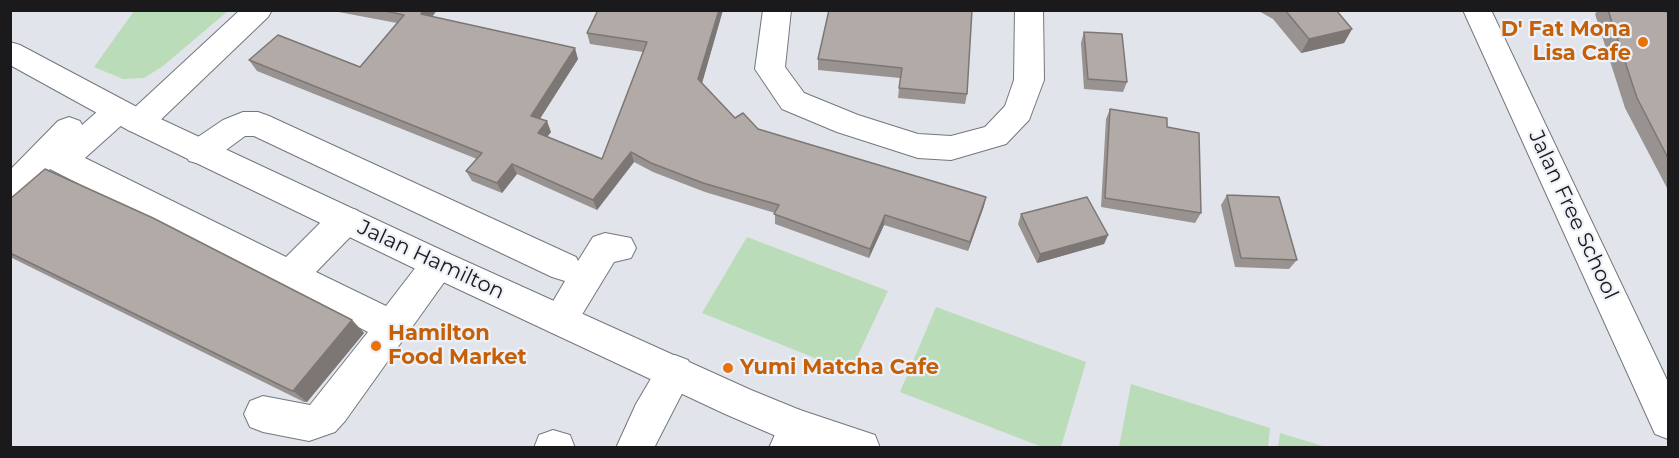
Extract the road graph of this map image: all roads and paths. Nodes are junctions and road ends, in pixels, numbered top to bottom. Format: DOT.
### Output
graph roads {
  1 [pos="258,10"];
  2 [pos="777,10"];
  3 [pos="1029,10"];
  4 [pos="1477,10"];
  5 [pos="10,52"];
  6 [pos="118,111"];
  7 [pos="200,152"];
  8 [pos="10,190"];
  9 [pos="345,220"];
  10 [pos="620,248"];
  11 [pos="438,264"];
  12 [pos="564,267"];
  13 [pos="290,275"];
  14 [pos="560,320"];
  15 [pos="391,326"];
  16 [pos="675,372"];
  17 [pos="263,414"];
  18 [pos="1668,421"];
  19 [pos="793,437"];
  20 [pos="634,447"];
  21 [pos="861,447"];
  1 -- 6 [label="street"];
  2 -- 3 [label="street"];
  4 -- 18 [label="street, Jalan Free School"];
  5 -- 6 [label="street, Jalan Hamilton"];
  6 -- 7 [label="street, Jalan Hamilton"];
  6 -- 8 [label="street"];
  6 -- 13 [label="street"];
  7 -- 9 [label="street, Jalan Hamilton"];
  7 -- 12 [label="street"];
  9 -- 11 [label="street, Jalan Hamilton"];
  9 -- 13 [label="street"];
  10 -- 14 [label="street"];
  11 -- 14 [label="street, Jalan Hamilton"];
  11 -- 15 [label="street"];
  13 -- 15 [label="street"];
  14 -- 16 [label="street, Jalan Hamilton"];
  15 -- 17 [label="street"];
  16 -- 19 [label="street, Jalan Hamilton"];
  16 -- 20 [label="street"];
  19 -- 21 [label="street, Jalan Hamilton"];
}
